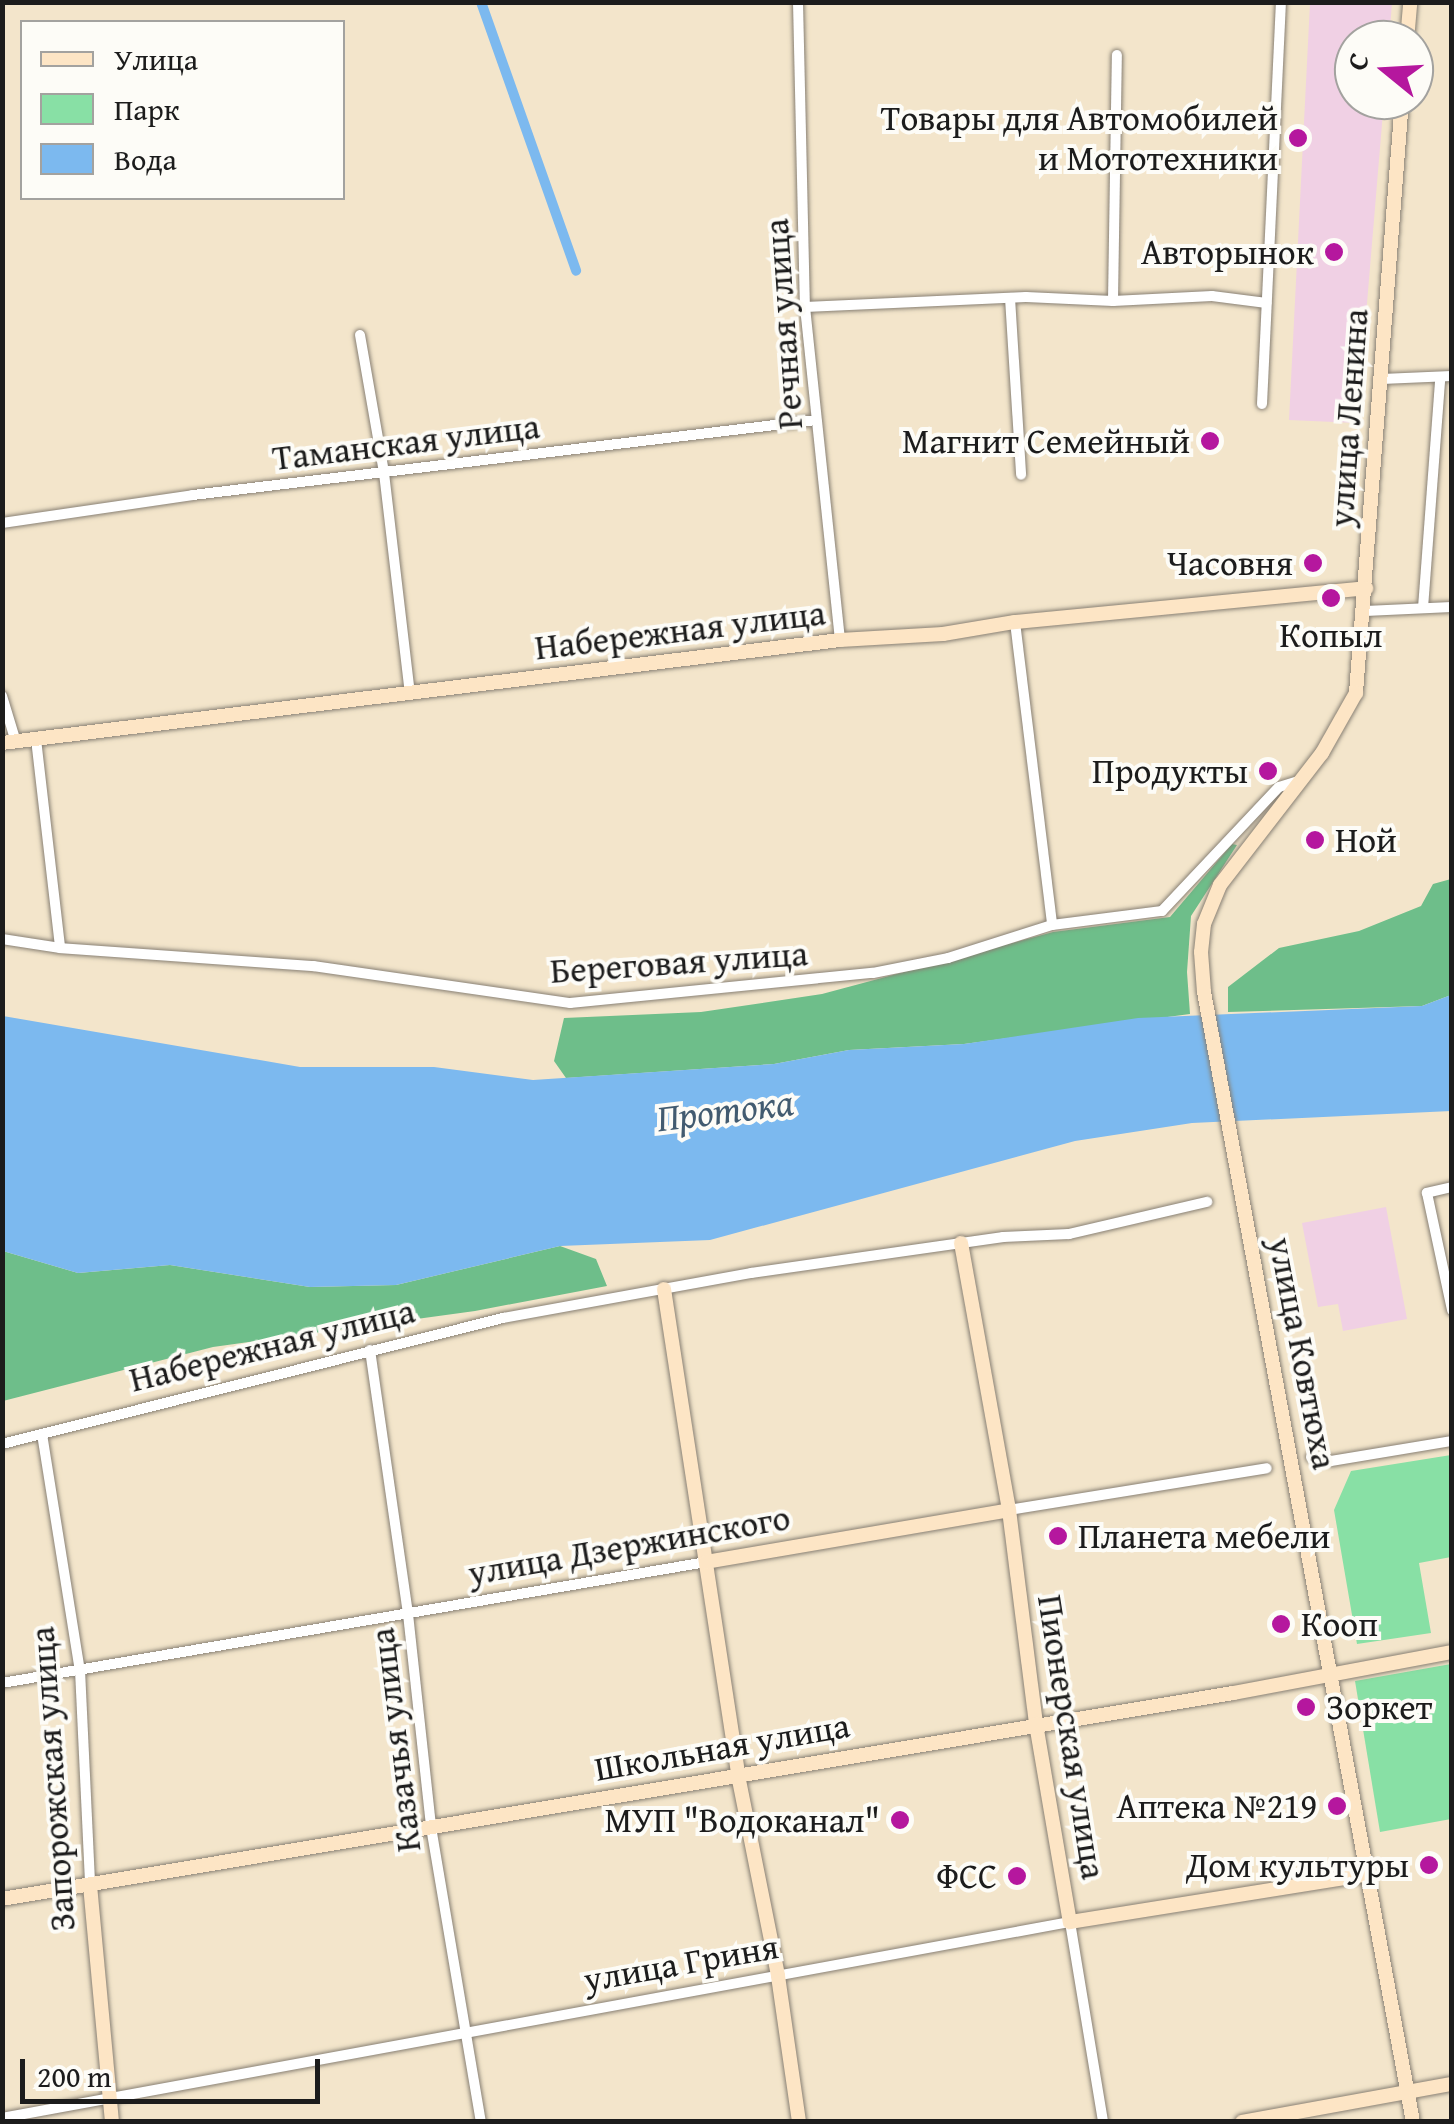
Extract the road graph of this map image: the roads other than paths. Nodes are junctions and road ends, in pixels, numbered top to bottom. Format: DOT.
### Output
graph roads {
  1 [pos="798,2"];
  2 [pos="1281,2"];
  3 [pos="1117,55"];
  4 [pos="1400,120"];
  5 [pos="1010,298"];
  6 [pos="1113,301"];
  7 [pos="1267,303"];
  8 [pos="805,307"];
  9 [pos="360,335"];
  10 [pos="1446,378"];
  11 [pos="1380,379"];
  12 [pos="1262,404"];
  13 [pos="816,420"];
  14 [pos="384,473"];
  15 [pos="1021,475"];
  16 [pos="2,523"];
  17 [pos="1366,588"];
  18 [pos="1452,607"];
  19 [pos="1423,608"];
  20 [pos="1365,611"];
  21 [pos="1016,622"];
  22 [pos="840,640"];
  23 [pos="410,694"];
  24 [pos="2,696"];
  25 [pos="36,739"];
  26 [pos="9,742"];
  27 [pos="1301,780"];
  28 [pos="1052,925"];
  29 [pos="2,939"];
  30 [pos="60,948"];
  31 [pos="1204,992"];
  32 [pos="1452,1187"];
  33 [pos="1207,1202"];
  34 [pos="961,1243"];
  35 [pos="664,1289"];
  36 [pos="1452,1310"];
  37 [pos="370,1350"];
  38 [pos="42,1434"];
  39 [pos="1452,1441"];
  40 [pos="2,1444"];
  41 [pos="1311,1457"];
  42 [pos="1267,1468"];
  43 [pos="1009,1510"];
  44 [pos="706,1562"];
  45 [pos="408,1614"];
  46 [pos="1452,1652"];
  47 [pos="80,1670"];
  48 [pos="1331,1672"];
  49 [pos="2,1683"];
  50 [pos="1036,1724"];
  51 [pos="738,1775"];
  52 [pos="431,1827"];
  53 [pos="1370,1874"];
  54 [pos="90,1885"];
  55 [pos="2,1899"];
  56 [pos="1070,1922"];
  57 [pos="778,1976"];
  58 [pos="468,2032"];
  59 [pos="1452,2084"];
  60 [pos="1409,2091"];
  61 [pos="109,2097"];
  62 [pos="2,2118"];
  63 [pos="112,2122"];
  64 [pos="481,2122"];
  65 [pos="799,2122"];
  66 [pos="1103,2122"];
  67 [pos="1242,2122"];
  68 [pos="1413,2122"];
  1 -- 8 [label="street, Речная улица"];
  2 -- 7 [label="street"];
  3 -- 6 [label="street"];
  4 -- 11 [label="street, улица Ленина"];
  5 -- 6 [label="street"];
  5 -- 8 [label="street"];
  5 -- 15 [label="street"];
  6 -- 7 [label="street"];
  7 -- 12 [label="street"];
  8 -- 13 [label="street, Речная улица"];
  9 -- 14 [label="street"];
  10 -- 11 [label="street"];
  10 -- 19 [label="street"];
  11 -- 17 [label="street, улица Ленина"];
  13 -- 14 [label="street, Таманская улица"];
  13 -- 22 [label="street, Речная улица"];
  14 -- 16 [label="street, Таманская улица"];
  14 -- 23 [label="street"];
  17 -- 20 [label="street, улица Ленина"];
  17 -- 21 [label="street, Набережная улица"];
  18 -- 19 [label="street"];
  19 -- 20 [label="street"];
  20 -- 27 [label="street, улица Ленина"];
  21 -- 22 [label="street, Набережная улица"];
  21 -- 28 [label="street"];
  22 -- 23 [label="street, Набережная улица"];
  23 -- 25 [label="street, Набережная улица"];
  24 -- 26 [label="street"];
  25 -- 26 [label="street, Набережная улица"];
  25 -- 30 [label="street"];
  27 -- 28 [label="street, Береговая улица"];
  27 -- 31 [label="street, улица Ленина"];
  28 -- 30 [label="street, Береговая улица"];
  29 -- 30 [label="street, Береговая улица"];
  31 -- 48 [label="street, улица Ковтюха"];
  32 -- 36 [label="street"];
  33 -- 34 [label="street, Набережная улица"];
  34 -- 35 [label="street, Набережная улица"];
  34 -- 43 [label="street, Пионерская улица"];
  35 -- 37 [label="street, Набережная улица"];
  35 -- 44 [label="street"];
  37 -- 38 [label="street, Набережная улица"];
  37 -- 45 [label="street, Казачья улица"];
  38 -- 40 [label="street, Набережная улица"];
  38 -- 47 [label="street, Запорожская улица"];
  39 -- 41 [label="street"];
  42 -- 43 [label="street, улица Дзержинского"];
  43 -- 44 [label="street, улица Дзержинского"];
  43 -- 50 [label="street, Пионерская улица"];
  44 -- 45 [label="street, улица Дзержинского"];
  44 -- 51 [label="street"];
  45 -- 47 [label="street, улица Дзержинского"];
  45 -- 52 [label="street, Казачья улица"];
  46 -- 48 [label="street, Школьная улица"];
  47 -- 49 [label="street, улица Дзержинского"];
  47 -- 54 [label="street, Запорожская улица"];
  48 -- 50 [label="street, Школьная улица"];
  48 -- 53 [label="street, улица Ковтюха"];
  50 -- 51 [label="street, Школьная улица"];
  50 -- 56 [label="street, Пионерская улица"];
  51 -- 52 [label="street, Школьная улица"];
  51 -- 57 [label="street"];
  52 -- 54 [label="street, Школьная улица"];
  52 -- 58 [label="street, Казачья улица"];
  53 -- 56 [label="street, улица Гриня"];
  53 -- 60 [label="street, улица Ковтюха"];
  54 -- 55 [label="street, Школьная улица"];
  54 -- 61 [label="street, Запорожская улица"];
  56 -- 57 [label="street, улица Гриня"];
  56 -- 66 [label="street, Пионерская улица"];
  57 -- 58 [label="street, улица Гриня"];
  57 -- 65 [label="street"];
  58 -- 61 [label="street, улица Гриня"];
  58 -- 64 [label="street, Казачья улица"];
  59 -- 60 [label="street"];
  60 -- 67 [label="street"];
  60 -- 68 [label="street, улица Ковтюха"];
  61 -- 62 [label="street, улица Гриня"];
  61 -- 63 [label="street, Запорожская улица"];
}
